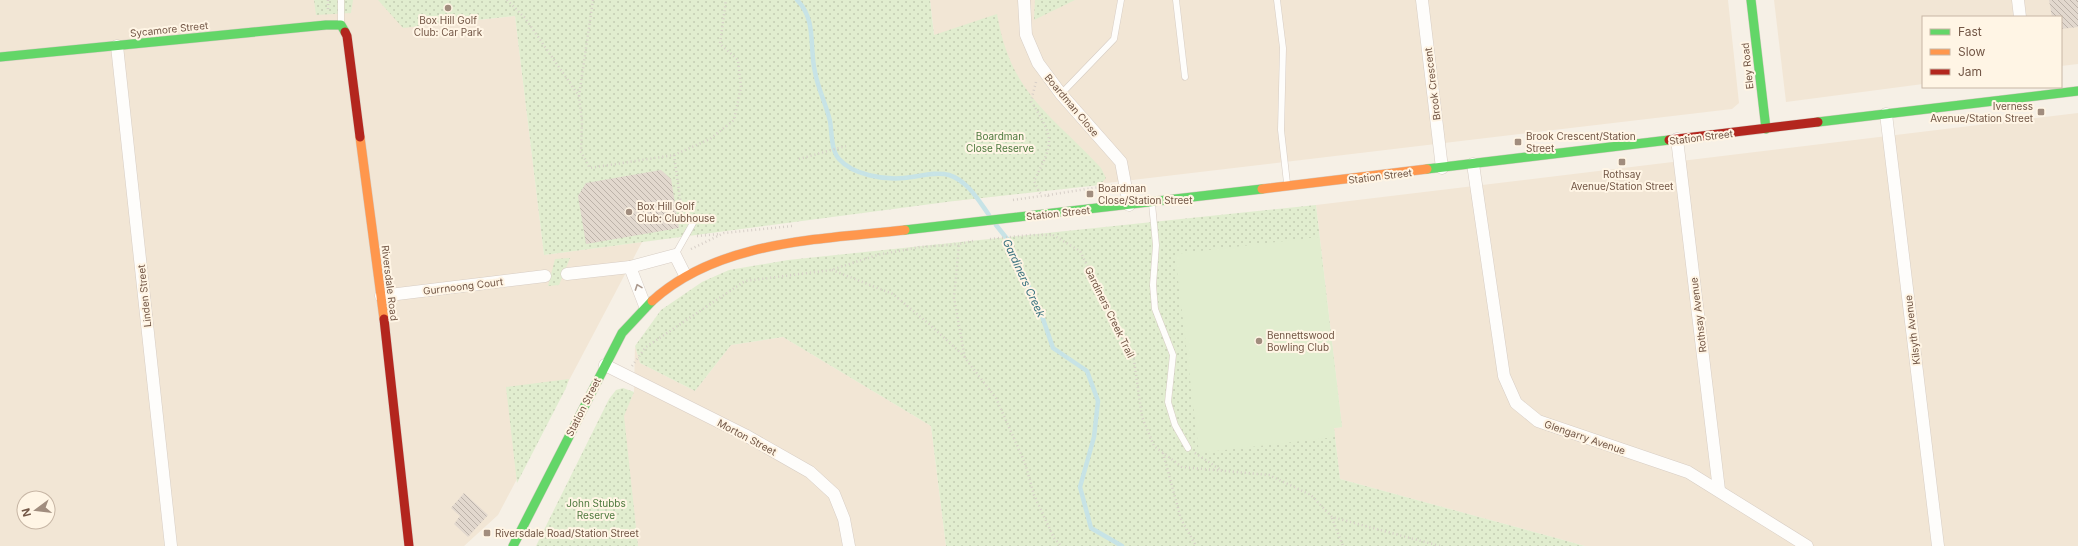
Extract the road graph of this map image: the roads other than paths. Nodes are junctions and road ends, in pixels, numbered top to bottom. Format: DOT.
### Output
graph roads {
  1 [pos="341,0"];
  2 [pos="1024,0"];
  3 [pos="1121,0"];
  4 [pos="1176,0"];
  5 [pos="1277,0"];
  6 [pos="1422,0"];
  7 [pos="1751,0"];
  8 [pos="2018,0"];
  9 [pos="2020,16"];
  10 [pos="341,25"];
  11 [pos="117,46"];
  12 [pos="0,57"];
  13 [pos="1185,77"];
  14 [pos="2078,91"];
  15 [pos="2028,92"];
  16 [pos="1061,94"];
  17 [pos="1886,114"];
  18 [pos="1766,129"];
  19 [pos="1677,140"];
  20 [pos="1473,164"];
  21 [pos="1442,168"];
  22 [pos="1287,186"];
  23 [pos="1152,202"];
  24 [pos="1129,205"];
  25 [pos="693,223"];
  26 [pos="675,255"];
  27 [pos="630,267"];
  28 [pos="567,274"];
  29 [pos="685,275"];
  30 [pos="545,276"];
  31 [pos="381,296"];
  32 [pos="645,306"];
  33 [pos="605,365"];
  34 [pos="1188,448"];
  35 [pos="1719,490"];
  36 [pos="528,513"];
  37 [pos="504,540"];
  38 [pos="171,546"];
  39 [pos="409,546"];
  40 [pos="513,546"];
  41 [pos="849,546"];
  42 [pos="1807,546"];
  43 [pos="1938,546"];
  1 -- 10 [label="lane"];
  2 -- 16 [label="street, Boardman Close"];
  3 -- 16 [label="lane"];
  4 -- 13 [label="lane"];
  5 -- 22 [label="lane"];
  6 -- 21 [label="street, Brook Crescent"];
  7 -- 18 [label="main road, Eley Road"];
  8 -- 9 [label="street"];
  10 -- 11 [label="main road, Sycamore Street"];
  10 -- 31 [label="main road, Riversdale Road"];
  11 -- 12 [label="main road, Sycamore Street"];
  11 -- 38 [label="street, Linden Street"];
  14 -- 15 [label="main road, Station Street"];
  15 -- 17 [label="main road, Station Street"];
  16 -- 24 [label="street, Boardman Close"];
  17 -- 18 [label="main road, Station Street"];
  17 -- 43 [label="street, Kilsyth Avenue"];
  18 -- 19 [label="main road, Station Street"];
  19 -- 20 [label="main road, Station Street"];
  19 -- 35 [label="street, Rothsay Avenue"];
  20 -- 21 [label="main road, Station Street"];
  20 -- 35 [label="street, Glengarry Avenue"];
  21 -- 22 [label="main road, Station Street"];
  22 -- 23 [label="main road, Station Street"];
  23 -- 24 [label="main road, Station Street"];
  23 -- 34 [label="lane"];
  24 -- 29 [label="main road, Station Street"];
  25 -- 26 [label="lane"];
  26 -- 27 [label="street"];
  26 -- 29 [label="street"];
  27 -- 28 [label="street"];
  32 -- 27 [label="street, one-way"];
  29 -- 32 [label="main road, Station Street"];
  30 -- 31 [label="street, Gurrnoong Court"];
  31 -- 39 [label="main road, Riversdale Road"];
  32 -- 33 [label="main road, Station Street"];
  33 -- 36 [label="main road, Station Street"];
  33 -- 41 [label="street, Morton Street"];
  35 -- 42 [label="street, Glengarry Avenue"];
  36 -- 37 [label="main road, Station Street"];
  36 -- 40 [label="main road, Station Street"];
}
